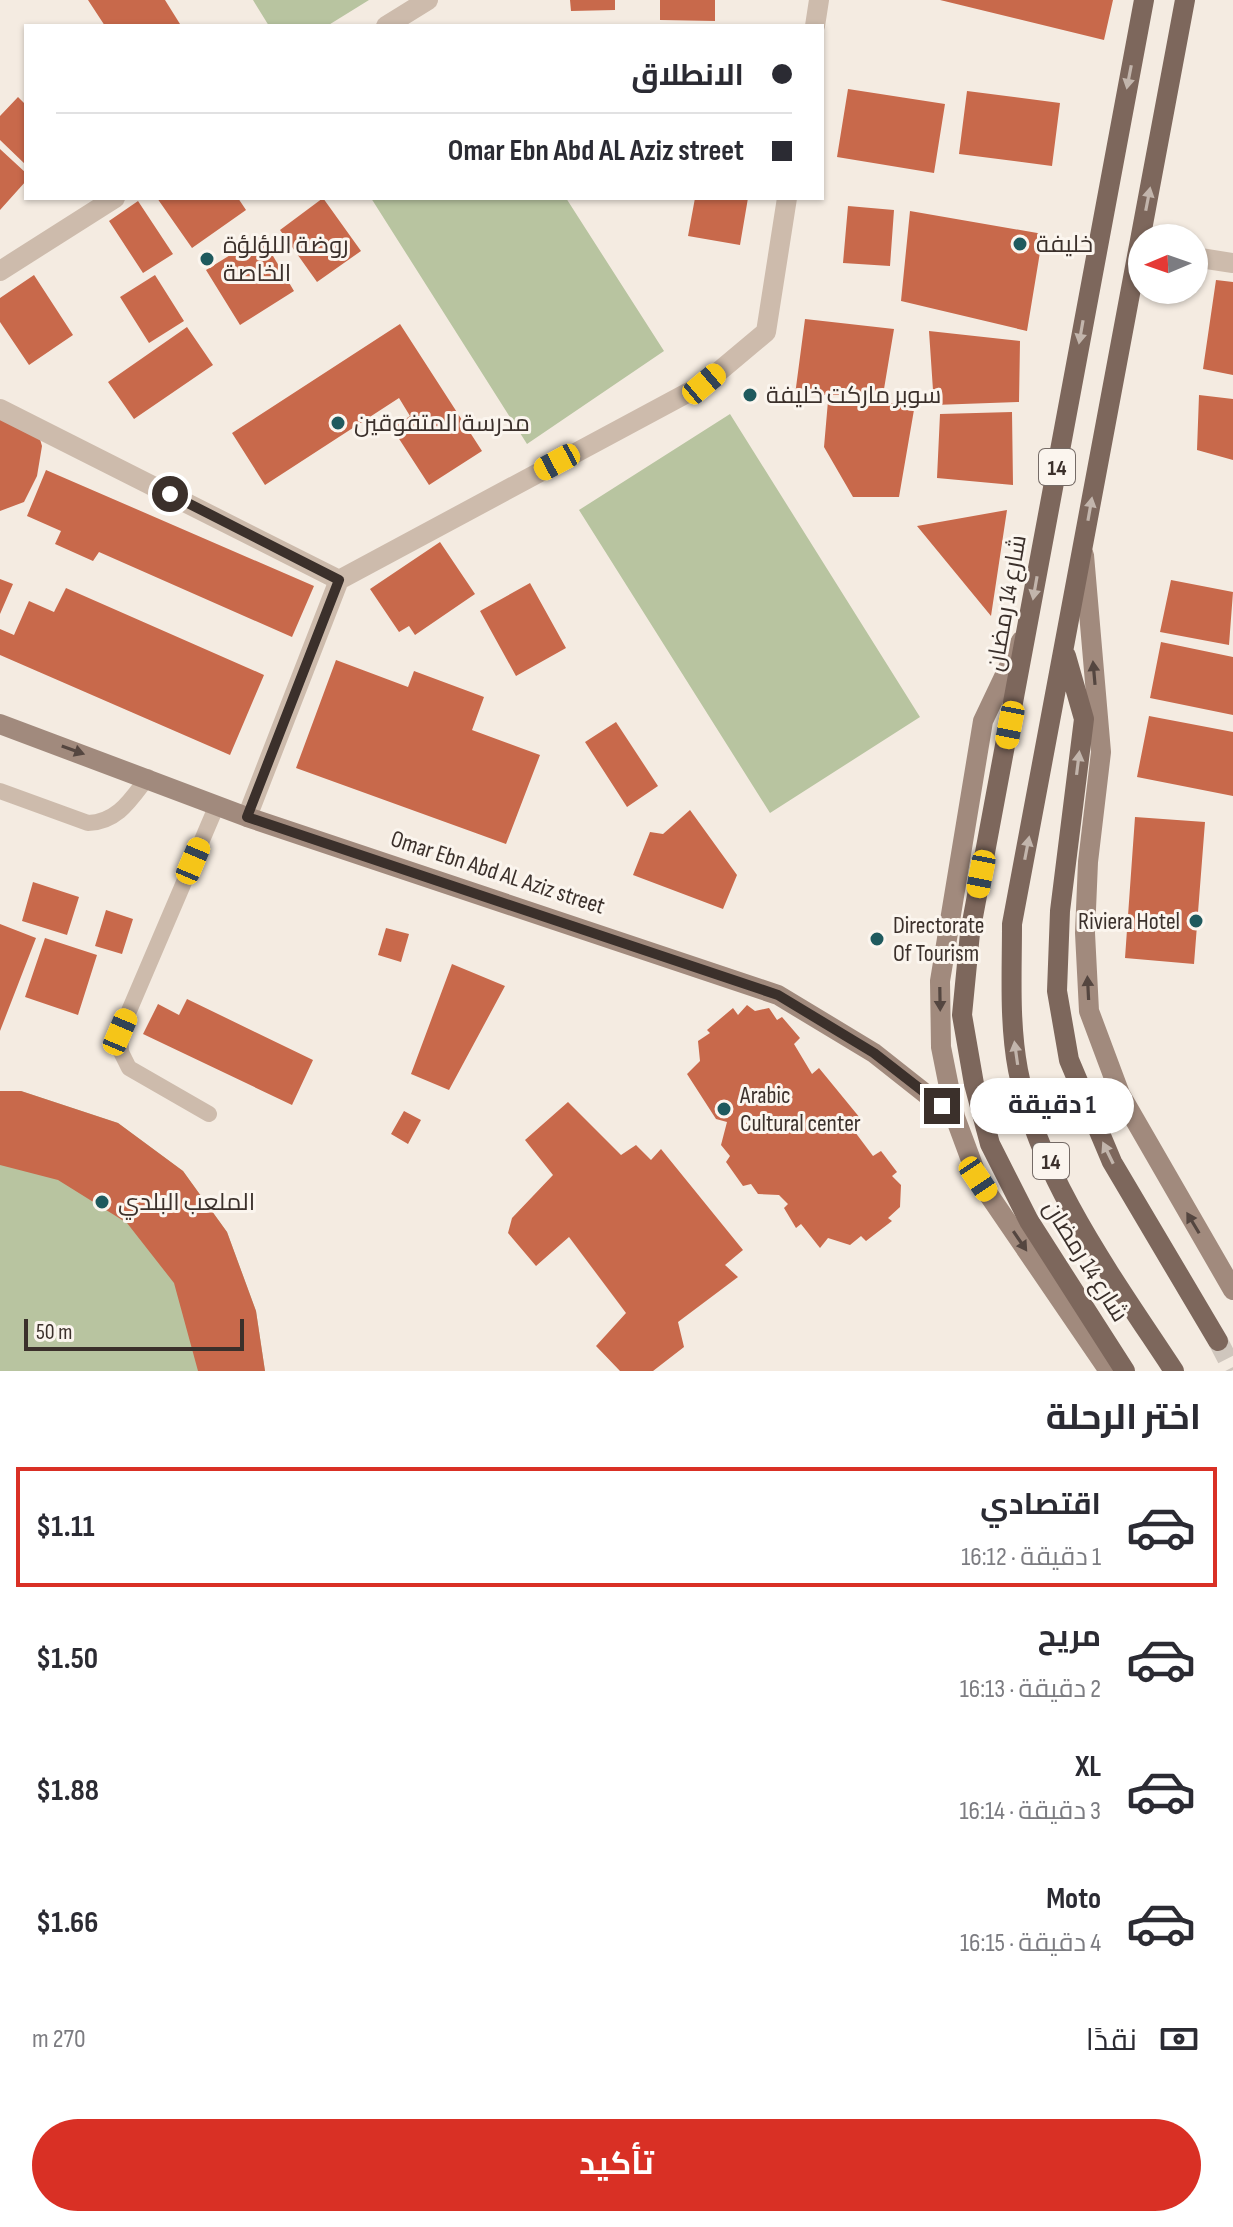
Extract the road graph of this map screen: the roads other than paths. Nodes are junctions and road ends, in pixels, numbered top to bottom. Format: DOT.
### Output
graph roads {
  1 [pos="428,0"];
  2 [pos="819,0"];
  3 [pos="1144,0"];
  4 [pos="1185,0"];
  5 [pos="389,24"];
  6 [pos="815,24"];
  7 [pos="112,200"];
  8 [pos="787,200"];
  9 [pos="1145,224"];
  10 [pos="1208,259"];
  11 [pos="1233,263"];
  12 [pos="0,271"];
  13 [pos="1130,304"];
  14 [pos="0,409"];
  15 [pos="1083,547"];
  16 [pos="339,580"];
  17 [pos="1028,627"];
  18 [pos="1065,652"];
  19 [pos="0,724"];
  20 [pos="148,777"];
  21 [pos="0,791"];
  22 [pos="217,805"];
  23 [pos="247,817"];
  24 [pos="209,1114"];
  25 [pos="955,1117"];
  26 [pos="1233,1290"];
  27 [pos="1218,1341"];
  28 [pos="1109,1371"];
  29 [pos="1125,1371"];
  30 [pos="1174,1371"];
  1 -- 5 [label="street"];
  2 -- 6 [label="street"];
  3 -- 17 [label="main road, شارع 14 رمضان / 14, one-way"];
  9 -- 4 [label="main road, شارع 14 رمضان / 14, one-way"];
  7 -- 12 [label="street"];
  8 -- 16 [label="street"];
  10 -- 11 [label="street"];
  15 -- 13 [label="main road, شارع 14 رمضان / 14, one-way"];
  14 -- 16 [label="street"];
  15 -- 18 [label="main road, شارع 14 رمضان / 14"];
  26 -- 15 [label="main road, one-way"];
  16 -- 23 [label="street"];
  17 -- 25 [label="main road, one-way"];
  17 -- 29 [label="main road, شارع 14 رمضان / 14"];
  27 -- 18 [label="main road, one-way"];
  30 -- 18 [label="main road, شارع 14 رمضان / 14, one-way"];
  19 -- 20 [label="main road, Omar Ebn Abd AL Aziz street, one-way"];
  20 -- 21 [label="lane"];
  20 -- 22 [label="main road, Omar Ebn Abd AL Aziz street"];
  22 -- 23 [label="main road, Omar Ebn Abd AL Aziz street"];
  22 -- 24 [label="lane"];
  23 -- 25 [label="main road, Omar Ebn Abd AL Aziz street"];
  25 -- 28 [label="main road, one-way"];
}
